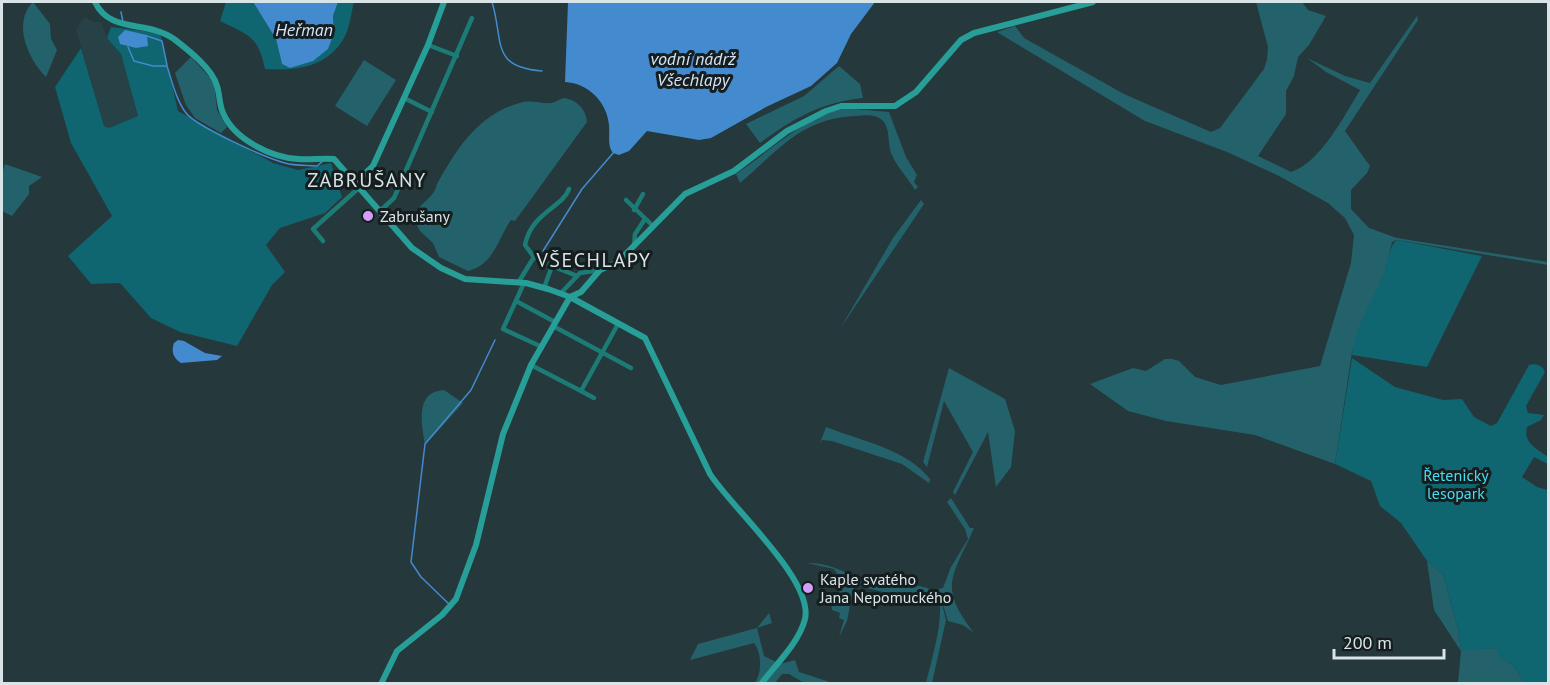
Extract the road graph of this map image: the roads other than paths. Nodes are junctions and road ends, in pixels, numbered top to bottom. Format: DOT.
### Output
graph roads {
  1 [pos="95,2"];
  2 [pos="444,2"];
  3 [pos="1093,2"];
  4 [pos="472,18"];
  5 [pos="428,45"];
  6 [pos="457,56"];
  7 [pos="404,98"];
  8 [pos="432,112"];
  9 [pos="358,184"];
  10 [pos="569,189"];
  11 [pos="643,194"];
  12 [pos="626,200"];
  13 [pos="634,210"];
  14 [pos="380,211"];
  15 [pos="645,219"];
  16 [pos="652,226"];
  17 [pos="323,241"];
  18 [pos="634,246"];
  19 [pos="534,257"];
  20 [pos="552,266"];
  21 [pos="600,270"];
  22 [pos="577,276"];
  23 [pos="521,283"];
  24 [pos="544,288"];
  25 [pos="561,293"];
  26 [pos="570,297"];
  27 [pos="516,301"];
  28 [pos="554,324"];
  29 [pos="618,324"];
  30 [pos="542,347"];
  31 [pos="603,352"];
  32 [pos="531,365"];
  33 [pos="631,368"];
  34 [pos="580,391"];
  35 [pos="594,398"];
  36 [pos="381,684"];
  37 [pos="761,684"];
  1 -- 9 [label="street"];
  2 -- 5 [label="street"];
  3 -- 16 [label="street"];
  4 -- 6 [label="street"];
  5 -- 6 [label="street"];
  5 -- 7 [label="street"];
  6 -- 8 [label="street"];
  7 -- 8 [label="street"];
  7 -- 9 [label="street"];
  8 -- 14 [label="street"];
  9 -- 14 [label="street"];
  9 -- 17 [label="street"];
  10 -- 19 [label="street"];
  11 -- 13 [label="street"];
  12 -- 13 [label="street"];
  13 -- 15 [label="street"];
  14 -- 23 [label="street"];
  15 -- 16 [label="street"];
  15 -- 18 [label="street"];
  16 -- 18 [label="street"];
  18 -- 21 [label="street"];
  19 -- 20 [label="street"];
  19 -- 23 [label="street"];
  20 -- 22 [label="street"];
  20 -- 24 [label="street"];
  21 -- 22 [label="street"];
  21 -- 26 [label="street"];
  22 -- 25 [label="street"];
  23 -- 24 [label="street"];
  23 -- 27 [label="street"];
  24 -- 25 [label="street"];
  25 -- 26 [label="street"];
  26 -- 28 [label="street"];
  26 -- 29 [label="street"];
  27 -- 28 [label="street"];
  27 -- 30 [label="street"];
  28 -- 30 [label="street"];
  28 -- 31 [label="street"];
  29 -- 31 [label="street"];
  29 -- 37 [label="street"];
  30 -- 32 [label="street"];
  31 -- 33 [label="street"];
  31 -- 34 [label="street"];
  32 -- 34 [label="street"];
  32 -- 36 [label="street"];
  34 -- 35 [label="street"];
}
